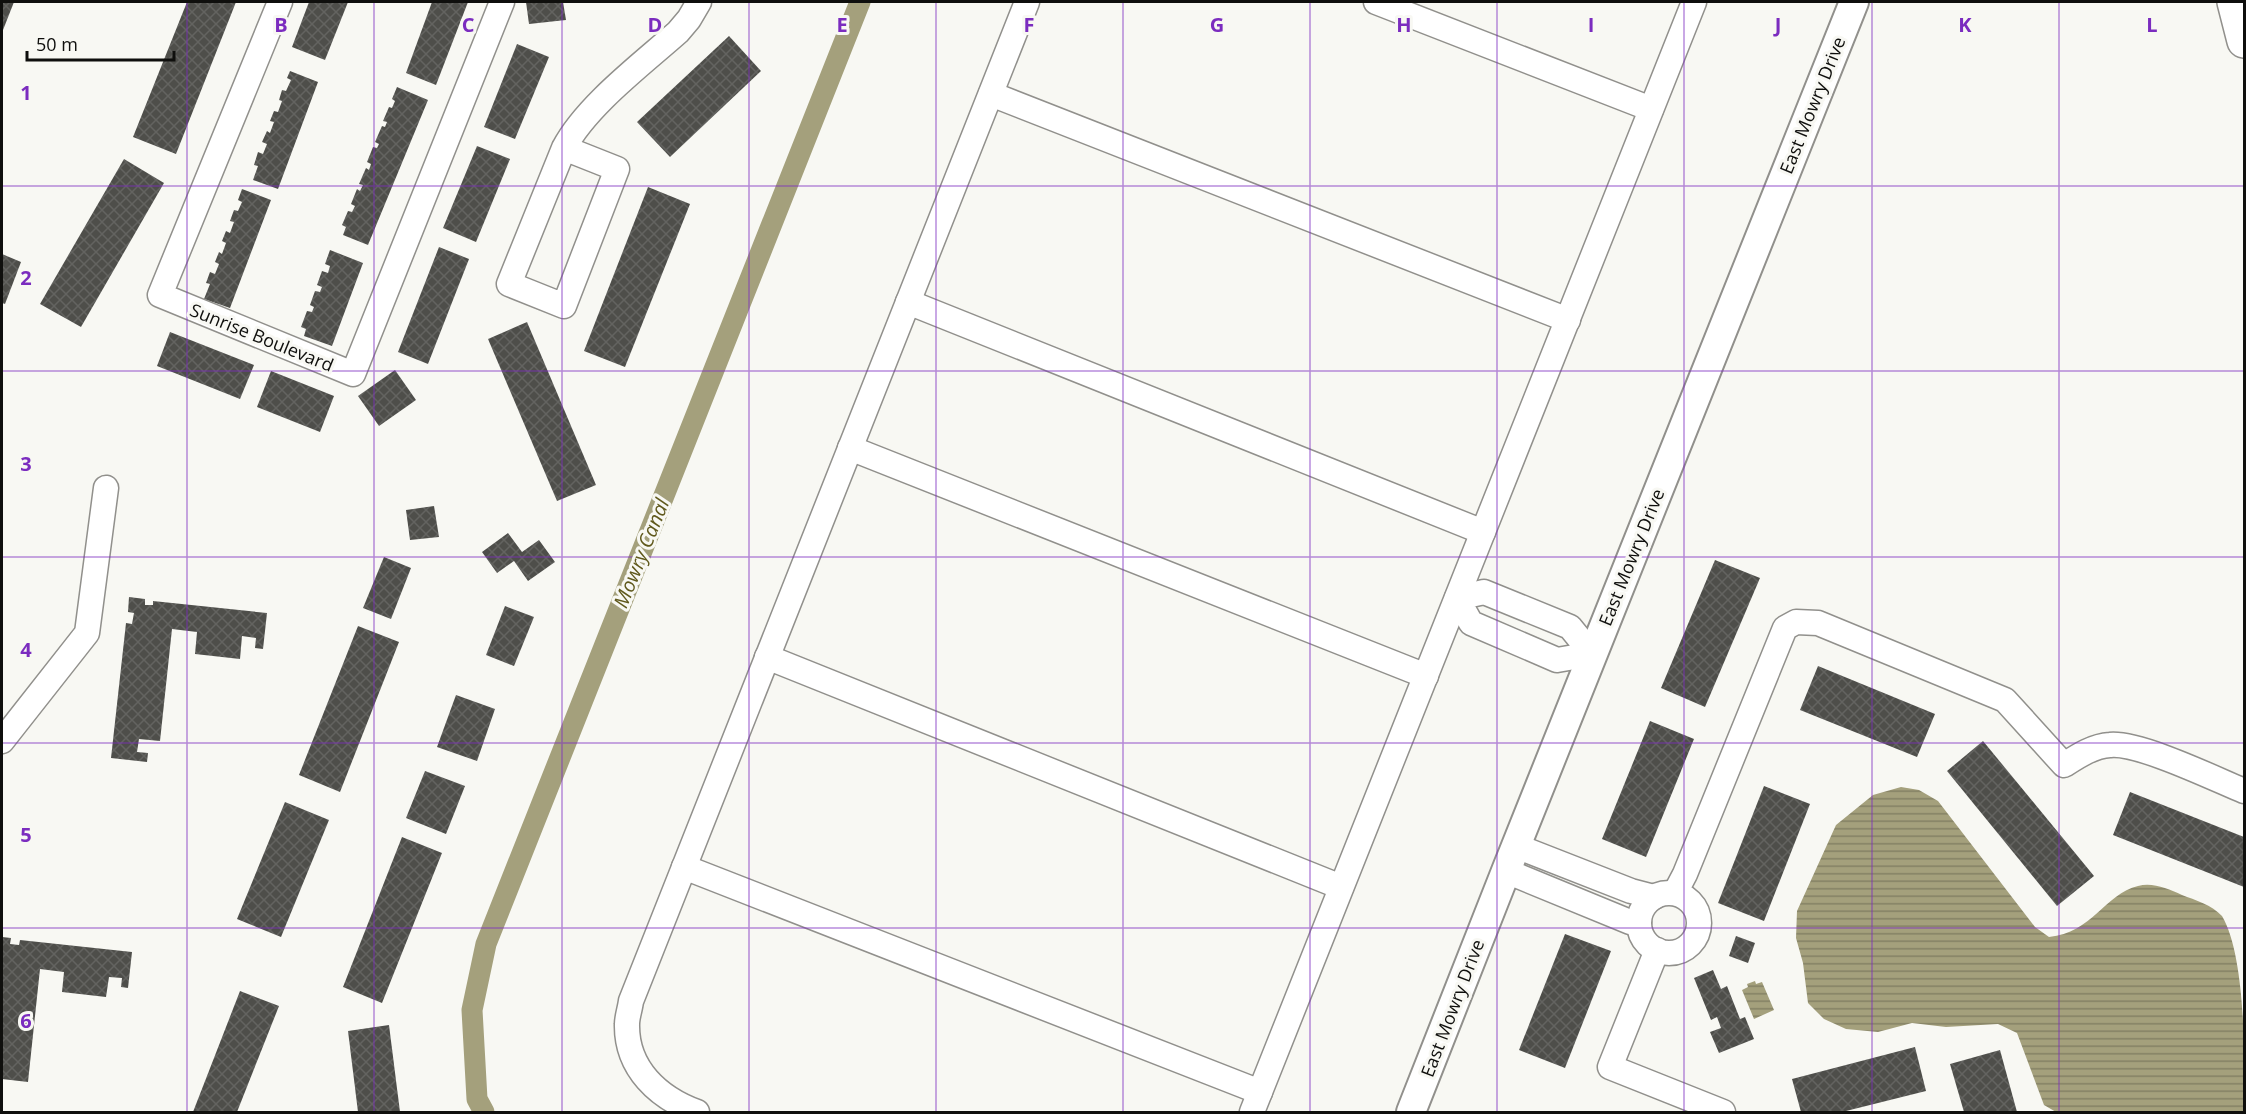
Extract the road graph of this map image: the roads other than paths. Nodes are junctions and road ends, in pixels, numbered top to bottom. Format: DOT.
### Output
graph roads {
  1 [pos="280,2"];
  2 [pos="502,2"];
  3 [pos="699,2"];
  4 [pos="1027,2"];
  5 [pos="1376,2"];
  6 [pos="1694,2"];
  7 [pos="1854,2"];
  8 [pos="2234,2"];
  9 [pos="2244,41"];
  10 [pos="991,94"];
  11 [pos="1651,109"];
  12 [pos="564,148"];
  13 [pos="908,302"];
  14 [pos="1568,320"];
  15 [pos="850,448"];
  16 [pos="106,488"];
  17 [pos="1483,532"];
  18 [pos="1457,598"];
  19 [pos="1530,611"];
  20 [pos="1517,642"];
  21 [pos="1592,654"];
  22 [pos="767,657"];
  23 [pos="1426,676"];
  24 [pos="2,741"];
  25 [pos="2244,791"];
  26 [pos="1511,858"];
  27 [pos="684,867"];
  28 [pos="1341,887"];
  29 [pos="1664,895"];
  30 [pos="1639,922"];
  31 [pos="1657,950"];
  32 [pos="1256,1102"];
  33 [pos="697,1113"];
  34 [pos="1411,1113"];
  35 [pos="1723,1113"];
  1 -- 2 [label="street, Sunrise Boulevard"];
  3 -- 12 [label="street"];
  4 -- 10 [label="street"];
  5 -- 11 [label="street"];
  6 -- 11 [label="street"];
  7 -- 21 [label="street, East Mowry Drive"];
  8 -- 9 [label="highway"];
  10 -- 13 [label="street"];
  10 -- 14 [label="street"];
  11 -- 14 [label="street"];
  12 -- 12 [label="street"];
  13 -- 15 [label="street"];
  13 -- 17 [label="street"];
  14 -- 17 [label="street"];
  15 -- 22 [label="street"];
  15 -- 23 [label="street"];
  16 -- 24 [label="street"];
  17 -- 18 [label="street"];
  18 -- 19 [label="street"];
  18 -- 20 [label="street"];
  18 -- 23 [label="street"];
  19 -- 20 [label="street"];
  19 -- 21 [label="street"];
  20 -- 21 [label="street"];
  21 -- 26 [label="street, East Mowry Drive"];
  22 -- 27 [label="street"];
  22 -- 28 [label="street"];
  23 -- 28 [label="street"];
  25 -- 29 [label="street"];
  26 -- 29 [label="street"];
  26 -- 30 [label="street"];
  26 -- 34 [label="street, East Mowry Drive"];
  27 -- 32 [label="street"];
  27 -- 33 [label="street"];
  28 -- 32 [label="street"];
  29 -- 30 [label="street"];
  29 -- 31 [label="street"];
  30 -- 31 [label="street"];
  31 -- 35 [label="street"];
}
